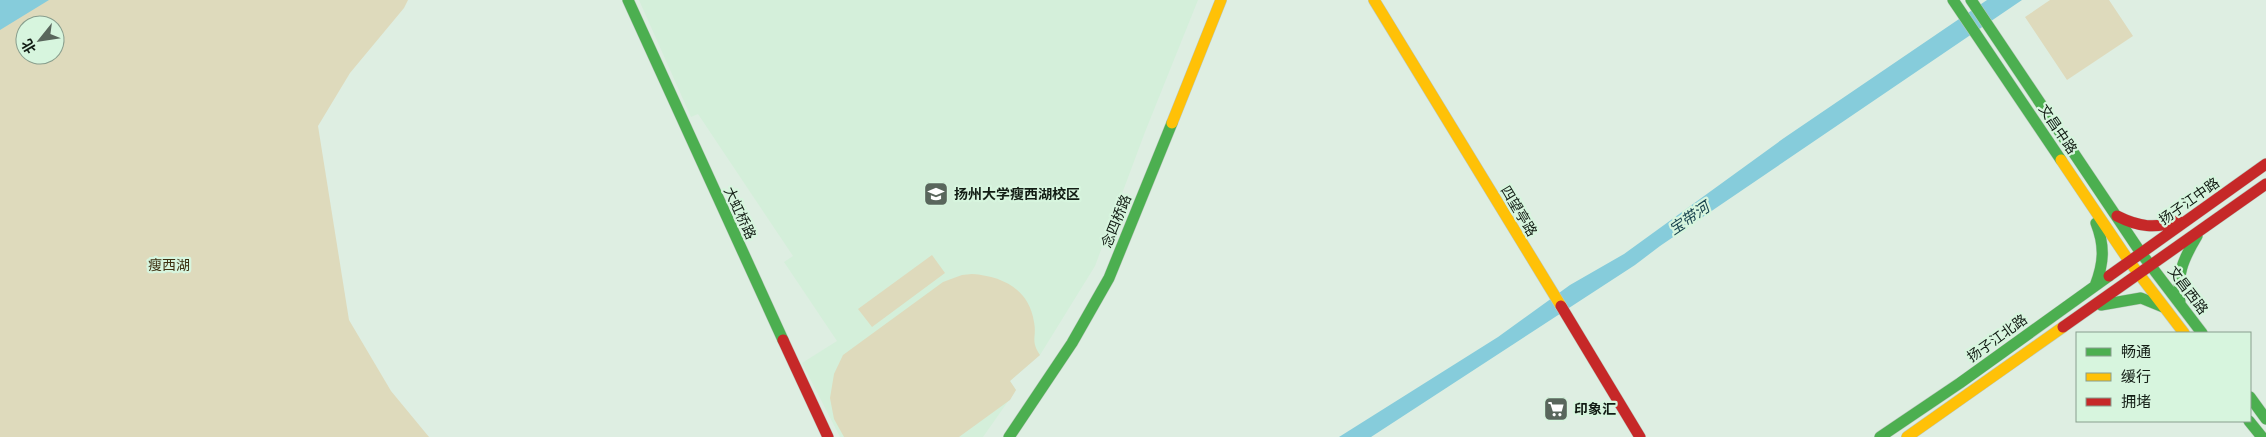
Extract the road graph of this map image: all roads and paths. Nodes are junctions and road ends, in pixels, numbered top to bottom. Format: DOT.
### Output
graph roads {
  1 [pos="628,0"];
  2 [pos="1221,0"];
  3 [pos="1374,0"];
  4 [pos="1953,0"];
  5 [pos="1972,1"];
  6 [pos="2266,164"];
  7 [pos="2266,184"];
  8 [pos="2082,190"];
  9 [pos="2116,215"];
  10 [pos="2193,216"];
  11 [pos="2200,231"];
  12 [pos="2141,253"];
  13 [pos="2129,261"];
  14 [pos="2151,266"];
  15 [pos="2139,274"];
  16 [pos="2095,286"];
  17 [pos="2180,304"];
  18 [pos="2164,307"];
  19 [pos="2090,309"];
  20 [pos="2183,332"];
  21 [pos="2201,332"];
  22 [pos="2251,398"];
  23 [pos="2266,419"];
  24 [pos="2251,422"];
  25 [pos="828,437"];
  26 [pos="1009,437"];
  27 [pos="1640,437"];
  28 [pos="1880,437"];
  29 [pos="1907,437"];
  30 [pos="2262,437"];
  1 -- 25 [label="main road, 大虹桥路"];
  2 -- 26 [label="main road, 念四桥路"];
  3 -- 27 [label="main road, 四望亭路"];
  4 -- 8 [label="main road, 文昌中路"];
  5 -- 9 [label="main road, 文昌中路"];
  6 -- 10 [label="main road, 扬子江中路"];
  7 -- 11 [label="main road"];
  8 -- 13 [label="main road, 文昌中路"];
  8 -- 16 [label="main road"];
  9 -- 10 [label="main road"];
  9 -- 12 [label="main road, 文昌中路"];
  10 -- 12 [label="main road, 扬子江中路"];
  11 -- 14 [label="main road"];
  11 -- 17 [label="main road"];
  12 -- 13 [label="main road, 扬子江中路"];
  12 -- 14 [label="main road, 文昌西路"];
  13 -- 15 [label="main road, 文昌中路"];
  13 -- 16 [label="main road, 扬子江北路"];
  14 -- 15 [label="main road"];
  14 -- 17 [label="main road, 文昌西路"];
  15 -- 18 [label="main road"];
  15 -- 19 [label="main road, 扬子江北路"];
  16 -- 28 [label="main road, 扬子江北路"];
  17 -- 21 [label="main road, 文昌西路"];
  18 -- 19 [label="main road"];
  18 -- 20 [label="main road"];
  19 -- 29 [label="main road, 扬子江北路"];
  22 -- 23 [label="main road"];
  24 -- 30 [label="main road"];
}
